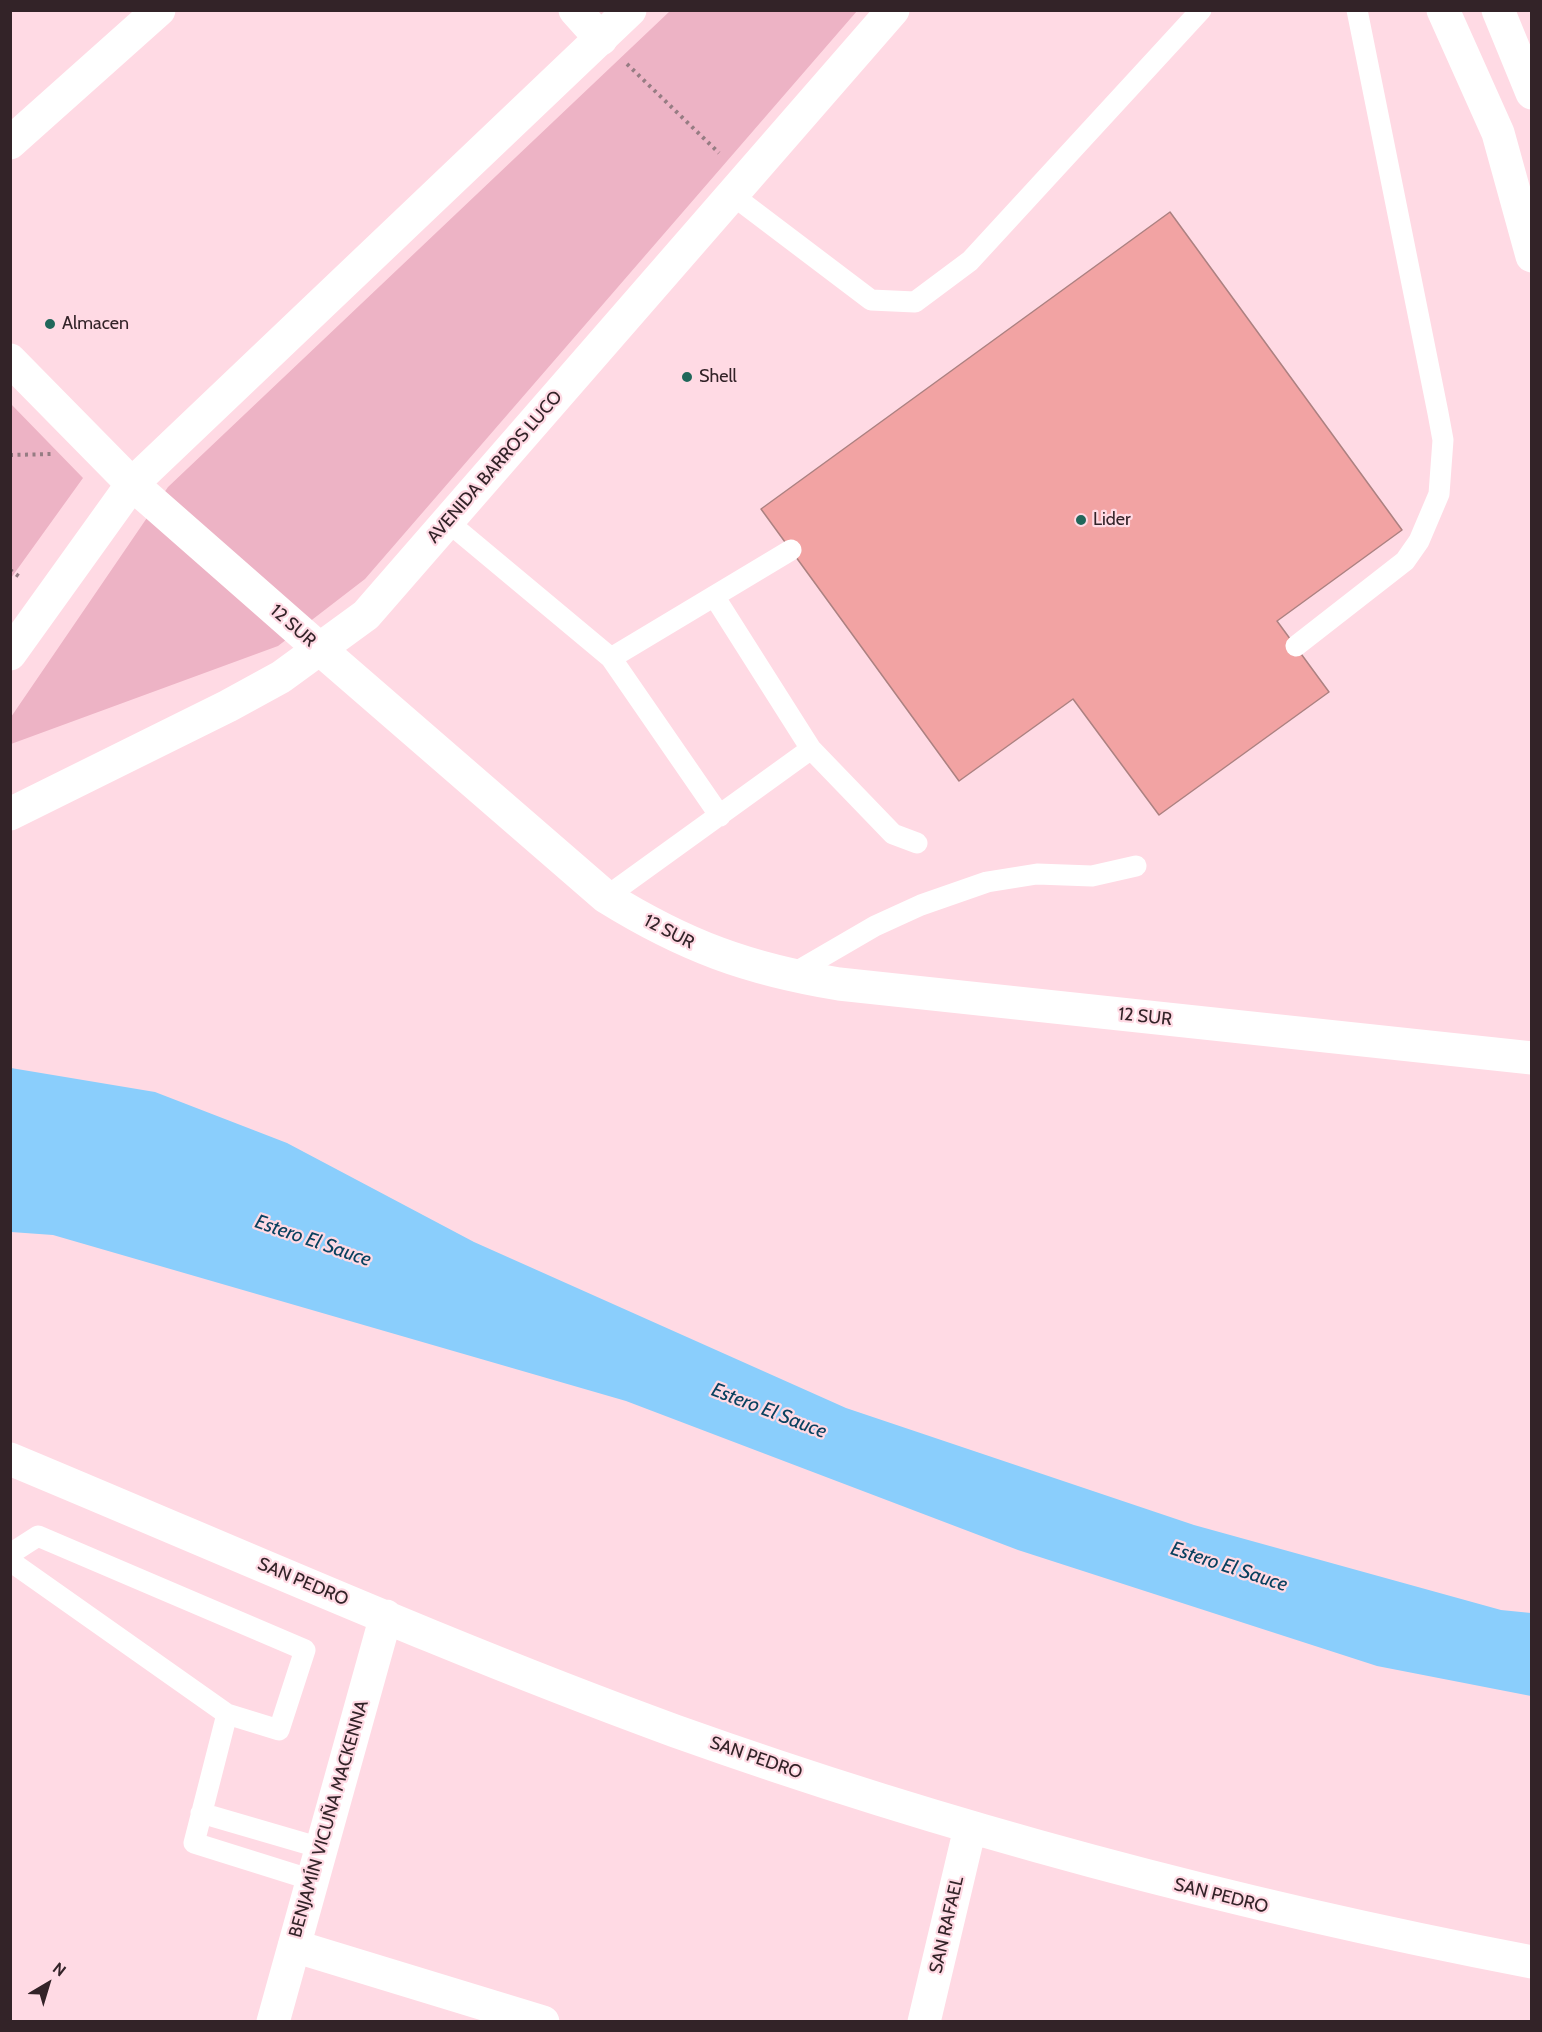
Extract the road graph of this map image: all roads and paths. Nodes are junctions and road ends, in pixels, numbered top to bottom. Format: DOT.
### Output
graph roads {
  1 [pos="159,10"];
  2 [pos="575,10"];
  3 [pos="630,10"];
  4 [pos="893,10"];
  5 [pos="1201,10"];
  6 [pos="1357,10"];
  7 [pos="1443,10"];
  8 [pos="1498,10"];
  9 [pos="601,39"];
  10 [pos="1532,93"];
  11 [pos="10,143"];
  12 [pos="738,186"];
  13 [pos="1532,256"];
  14 [pos="10,360"];
  15 [pos="132,484"];
  16 [pos="448,522"];
  17 [pos="791,550"];
  18 [pos="714,596"];
  19 [pos="1296,646"];
  20 [pos="321,650"];
  21 [pos="10,654"];
  22 [pos="611,658"];
  23 [pos="811,749"];
  24 [pos="10,814"];
  25 [pos="720,816"];
  26 [pos="917,843"];
  27 [pos="1136,866"];
  28 [pos="606,897"];
  29 [pos="789,976"];
  30 [pos="1532,1058"];
  31 [pos="10,1459"];
  32 [pos="10,1554"];
  33 [pos="10,1561"];
  34 [pos="386,1616"];
  35 [pos="227,1714"];
  36 [pos="201,1813"];
  37 [pos="970,1828"];
  38 [pos="321,1848"];
  39 [pos="312,1880"];
  40 [pos="294,1946"];
  41 [pos="1532,1962"];
  42 [pos="273,2022"];
  43 [pos="543,2022"];
  44 [pos="924,2022"];
  1 -- 11 [label="main road"];
  2 -- 9 [label="main road"];
  3 -- 9 [label="main road"];
  4 -- 12 [label="main road, AVENIDA BARROS LUCO"];
  5 -- 12 [label="lane"];
  6 -- 19 [label="lane"];
  7 -- 13 [label="main road"];
  8 -- 10 [label="main road"];
  9 -- 12 [label="path"];
  9 -- 15 [label="main road"];
  12 -- 16 [label="main road, AVENIDA BARROS LUCO"];
  14 -- 15 [label="main road, 12 SUR"];
  15 -- 20 [label="main road, 12 SUR"];
  15 -- 21 [label="main road"];
  16 -- 20 [label="main road, AVENIDA BARROS LUCO"];
  16 -- 22 [label="lane"];
  17 -- 18 [label="lane"];
  18 -- 22 [label="lane"];
  18 -- 23 [label="lane"];
  20 -- 24 [label="main road, AVENIDA BARROS LUCO"];
  20 -- 28 [label="main road, 12 SUR"];
  22 -- 25 [label="lane"];
  23 -- 25 [label="lane"];
  23 -- 26 [label="lane"];
  25 -- 28 [label="lane"];
  27 -- 29 [label="lane"];
  28 -- 29 [label="main road, 12 SUR"];
  29 -- 30 [label="main road, 12 SUR"];
  31 -- 34 [label="main road, SAN PEDRO"];
  32 -- 35 [label="lane"];
  33 -- 35 [label="lane"];
  34 -- 37 [label="main road, SAN PEDRO"];
  34 -- 38 [label="main road, BENJAMÍN VICUÑA MACKENNA"];
  35 -- 36 [label="lane"];
  36 -- 38 [label="lane"];
  36 -- 39 [label="lane"];
  37 -- 41 [label="main road, SAN PEDRO"];
  37 -- 44 [label="main road, SAN RAFAEL"];
  38 -- 39 [label="main road, BENJAMÍN VICUÑA MACKENNA"];
  39 -- 40 [label="main road, BENJAMÍN VICUÑA MACKENNA"];
  40 -- 42 [label="main road, BENJAMÍN VICUÑA MACKENNA"];
  40 -- 43 [label="main road"];
}
